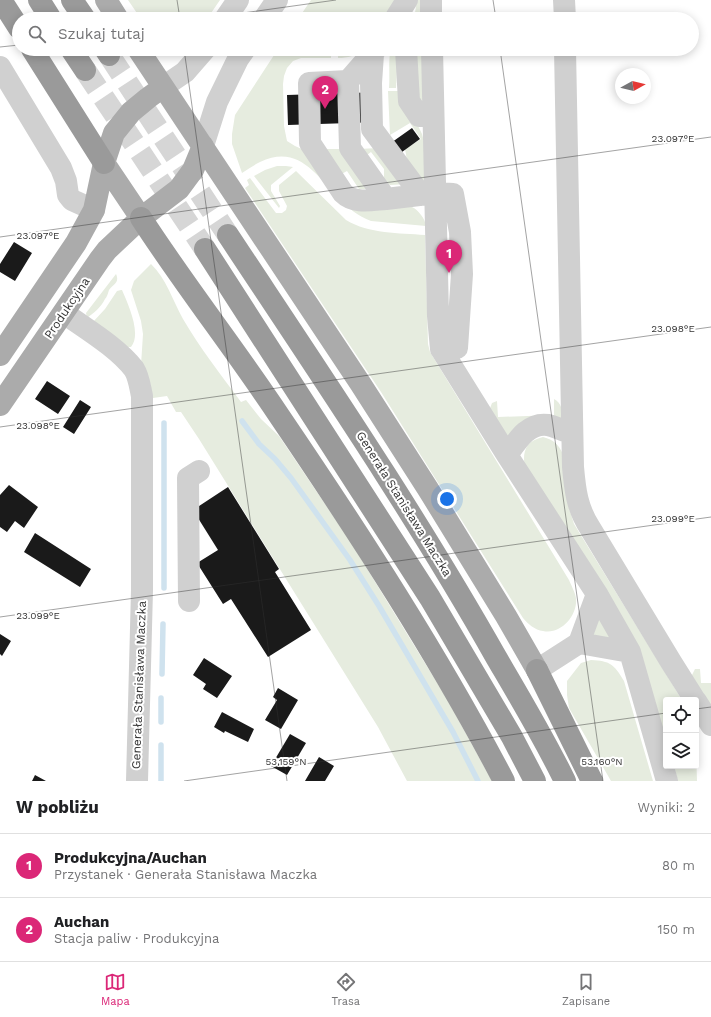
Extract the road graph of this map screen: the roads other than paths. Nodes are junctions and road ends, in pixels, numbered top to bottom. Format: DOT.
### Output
graph roads {
  1 [pos="2,0"];
  2 [pos="39,0"];
  3 [pos="72,0"];
  4 [pos="106,0"];
  5 [pos="238,0"];
  6 [pos="277,0"];
  7 [pos="431,0"];
  8 [pos="564,0"];
  9 [pos="47,12"];
  10 [pos="80,12"];
  11 [pos="114,12"];
  12 [pos="230,12"];
  13 [pos="269,12"];
  14 [pos="431,12"];
  15 [pos="565,12"];
  16 [pos="12,16"];
  17 [pos="36,56"];
  18 [pos="76,56"];
  19 [pos="143,56"];
  20 [pos="199,56"];
  21 [pos="240,56"];
  22 [pos="371,56"];
  23 [pos="374,56"];
  24 [pos="406,56"];
  25 [pos="432,56"];
  26 [pos="565,56"];
  27 [pos="0,67"];
  28 [pos="85,70"];
  29 [pos="348,82"];
  30 [pos="163,87"];
  31 [pos="433,116"];
  32 [pos="203,146"];
  33 [pos="104,163"];
  34 [pos="428,194"];
  35 [pos="386,199"];
  36 [pos="94,210"];
  37 [pos="141,218"];
  38 [pos="228,235"];
  39 [pos="205,249"];
  40 [pos="64,313"];
  41 [pos="0,355"];
  42 [pos="0,406"];
  43 [pos="572,434"];
  44 [pos="506,455"];
  45 [pos="199,471"];
  46 [pos="597,594"];
  47 [pos="189,601"];
  48 [pos="579,643"];
  49 [pos="630,652"];
  50 [pos="537,670"];
  51 [pos="694,697"];
  52 [pos="699,705"];
  53 [pos="699,724"];
  54 [pos="711,725"];
  55 [pos="662,746"];
  56 [pos="137,781"];
  57 [pos="504,781"];
  58 [pos="534,781"];
  59 [pos="565,781"];
  60 [pos="592,781"];
  61 [pos="667,781"];
  1 -- 16 [label="highway"];
  2 -- 9 [label="highway"];
  3 -- 10 [label="highway"];
  4 -- 11 [label="main road"];
  5 -- 12 [label="street"];
  6 -- 13 [label="street"];
  7 -- 14 [label="street"];
  8 -- 15 [label="street"];
  17 -- 33 [label="highway"];
  18 -- 28 [label="highway"];
  19 -- 30 [label="main road"];
  20 -- 30 [label="street"];
  21 -- 32 [label="street"];
  22 -- 29 [label="street"];
  23 -- 34 [label="street"];
  24 -- 31 [label="street"];
  25 -- 31 [label="street"];
  26 -- 43 [label="street"];
  27 -- 36 [label="street"];
  29 -- 35 [label="street"];
  29 -- 35 [label="street"];
  30 -- 32 [label="main road"];
  30 -- 33 [label="main road"];
  31 -- 34 [label="street"];
  32 -- 37 [label="main road, Produkcyjna"];
  32 -- 50 [label="main road"];
  33 -- 36 [label="main road"];
  33 -- 37 [label="main road"];
  34 -- 35 [label="street"];
  34 -- 44 [label="street"];
  36 -- 41 [label="main road"];
  37 -- 40 [label="main road, Produkcyjna"];
  37 -- 57 [label="highway"];
  38 -- 59 [label="highway, Generała Stanisława Maczka"];
  39 -- 58 [label="highway"];
  40 -- 42 [label="main road, Produkcyjna"];
  40 -- 56 [label="street, Generała Stanisława Maczka"];
  43 -- 44 [label="street"];
  43 -- 51 [label="street"];
  44 -- 46 [label="street"];
  45 -- 47 [label="street"];
  46 -- 48 [label="street"];
  46 -- 49 [label="street"];
  48 -- 49 [label="street"];
  48 -- 50 [label="street"];
  49 -- 55 [label="street"];
  50 -- 60 [label="highway"];
  52 -- 54 [label="street"];
  53 -- 54 [label="street"];
  55 -- 61 [label="street"];
}
